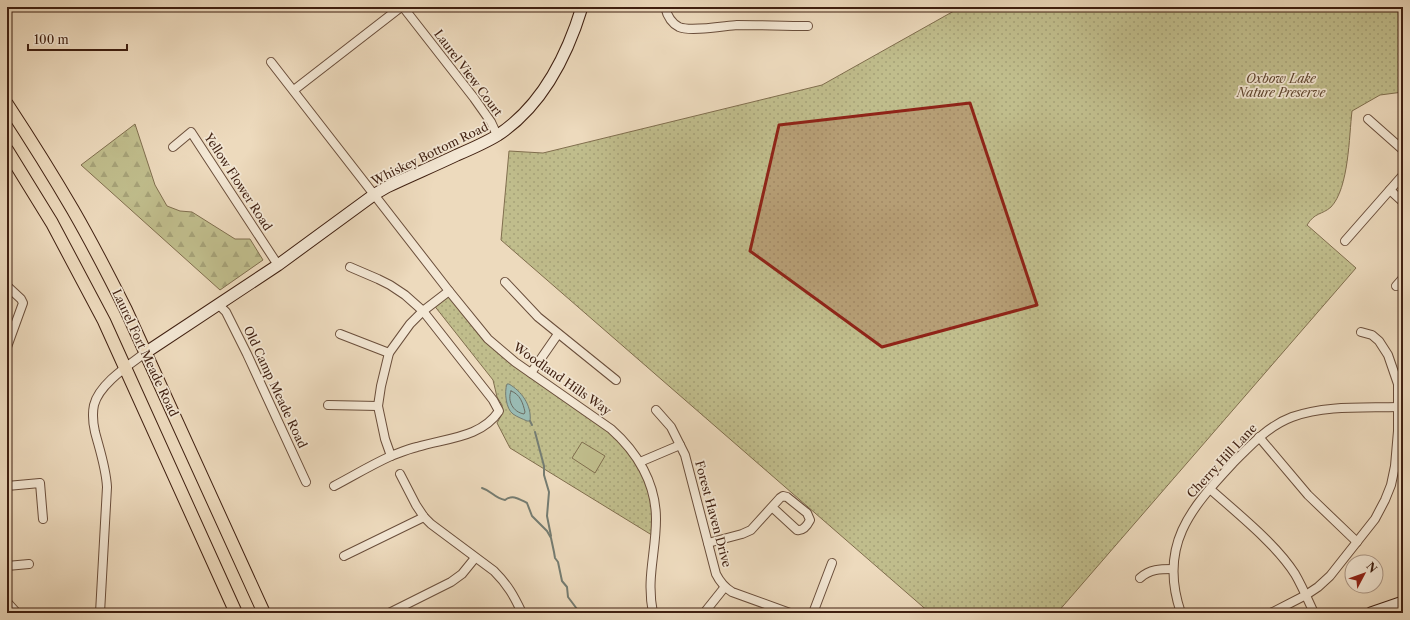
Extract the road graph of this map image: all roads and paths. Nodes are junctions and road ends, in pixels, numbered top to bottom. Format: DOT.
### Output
graph roads {
  1 [pos="402,7"];
  2 [pos="582,7"];
  3 [pos="665,7"];
  4 [pos="808,26"];
  5 [pos="271,62"];
  6 [pos="294,90"];
  7 [pos="7,104"];
  8 [pos="1368,119"];
  9 [pos="497,135"];
  10 [pos="173,147"];
  11 [pos="7,150"];
  12 [pos="1403,150"];
  13 [pos="1403,175"];
  14 [pos="1390,190"];
  15 [pos="375,194"];
  16 [pos="1403,202"];
  17 [pos="1345,241"];
  18 [pos="278,265"];
  19 [pos="350,267"];
  20 [pos="1403,278"];
  21 [pos="505,282"];
  22 [pos="7,286"];
  23 [pos="1396,286"];
  24 [pos="449,291"];
  25 [pos="219,304"];
  26 [pos="423,312"];
  27 [pos="1361,332"];
  28 [pos="340,334"];
  29 [pos="558,334"];
  30 [pos="7,347"];
  31 [pos="145,353"];
  32 [pos="389,353"];
  33 [pos="124,368"];
  34 [pos="531,373"];
  35 [pos="616,380"];
  36 [pos="328,405"];
  37 [pos="378,406"];
  38 [pos="1398,408"];
  39 [pos="656,410"];
  40 [pos="1259,437"];
  41 [pos="680,445"];
  42 [pos="391,456"];
  43 [pos="640,462"];
  44 [pos="400,474"];
  45 [pos="306,482"];
  46 [pos="7,486"];
  47 [pos="334,486"];
  48 [pos="1210,488"];
  49 [pos="772,507"];
  50 [pos="424,517"];
  51 [pos="43,519"];
  52 [pos="1356,542"];
  53 [pos="708,543"];
  54 [pos="344,556"];
  55 [pos="475,558"];
  56 [pos="29,564"];
  57 [pos="832,564"];
  58 [pos="7,566"];
  59 [pos="1173,569"];
  60 [pos="1140,578"];
  61 [pos="724,588"];
  62 [pos="1306,595"];
  63 [pos="7,602"];
  64 [pos="1403,602"];
  65 [pos="17,613"];
  66 [pos="100,613"];
  67 [pos="236,613"];
  68 [pos="264,613"];
  69 [pos="389,613"];
  70 [pos="522,613"];
  71 [pos="653,613"];
  72 [pos="704,613"];
  73 [pos="790,613"];
  74 [pos="813,613"];
  75 [pos="1181,613"];
  76 [pos="1271,613"];
  77 [pos="1314,613"];
  78 [pos="1371,613"];
  1 -- 6 [label="street, Laurel View Court"];
  1 -- 9 [label="street, Laurel View Court"];
  2 -- 9 [label="street, Whiskey Bottom Road"];
  3 -- 4 [label="street"];
  5 -- 6 [label="street"];
  6 -- 15 [label="street"];
  7 -- 31 [label="main road, Laurel Fort Meade Road"];
  8 -- 12 [label="street"];
  9 -- 15 [label="street, Whiskey Bottom Road"];
  10 -- 18 [label="street, Yellow Flower Road"];
  11 -- 33 [label="main road, Laurel Fort Meade Road"];
  13 -- 14 [label="street"];
  14 -- 16 [label="street"];
  14 -- 17 [label="street"];
  15 -- 18 [label="street, Whiskey Bottom Road"];
  15 -- 24 [label="street, Woodland Hills Way"];
  18 -- 25 [label="street, Whiskey Bottom Road"];
  19 -- 26 [label="street"];
  20 -- 23 [label="street"];
  21 -- 29 [label="street"];
  22 -- 30 [label="street"];
  24 -- 26 [label="street"];
  24 -- 34 [label="street, Woodland Hills Way"];
  25 -- 31 [label="street, Whiskey Bottom Road"];
  25 -- 45 [label="street, Old Camp Meade Road"];
  26 -- 32 [label="street"];
  26 -- 42 [label="street"];
  27 -- 38 [label="street"];
  28 -- 32 [label="street"];
  29 -- 34 [label="street"];
  29 -- 35 [label="street"];
  31 -- 33 [label="street"];
  31 -- 68 [label="main road, Laurel Fort Meade Road"];
  32 -- 37 [label="street"];
  33 -- 66 [label="street"];
  33 -- 67 [label="main road, Laurel Fort Meade Road"];
  34 -- 43 [label="street, Woodland Hills Way"];
  36 -- 37 [label="street"];
  37 -- 42 [label="street"];
  38 -- 40 [label="street, Cherry Hill Lane"];
  38 -- 52 [label="street"];
  39 -- 41 [label="street, Forest Haven Drive"];
  40 -- 48 [label="street, Cherry Hill Lane"];
  40 -- 52 [label="street"];
  41 -- 43 [label="street"];
  41 -- 53 [label="street, Forest Haven Drive"];
  42 -- 47 [label="street"];
  43 -- 71 [label="street, Woodland Hills Way"];
  44 -- 50 [label="street"];
  46 -- 51 [label="street"];
  48 -- 59 [label="street, Cherry Hill Lane"];
  48 -- 62 [label="street"];
  49 -- 49 [label="street"];
  49 -- 53 [label="street"];
  50 -- 54 [label="street"];
  50 -- 55 [label="street"];
  52 -- 62 [label="street"];
  53 -- 61 [label="street, Forest Haven Drive"];
  55 -- 69 [label="street"];
  55 -- 70 [label="street"];
  56 -- 58 [label="street"];
  57 -- 74 [label="street"];
  59 -- 60 [label="street"];
  59 -- 75 [label="street, Cherry Hill Lane"];
  61 -- 72 [label="street"];
  61 -- 73 [label="street"];
  62 -- 76 [label="street"];
  62 -- 77 [label="street"];
  63 -- 65 [label="street"];
  64 -- 78 [label="street"];
}
